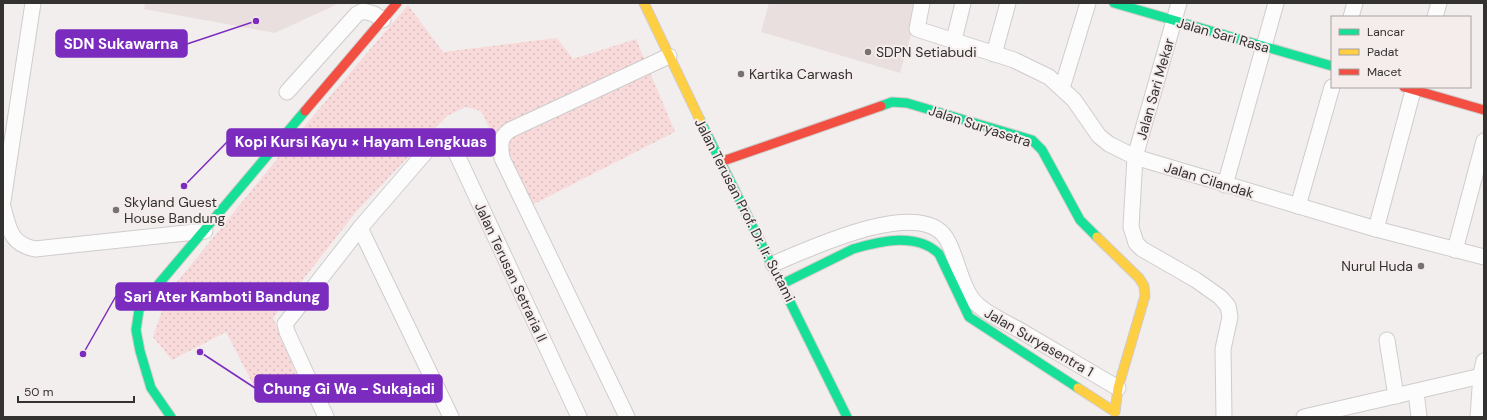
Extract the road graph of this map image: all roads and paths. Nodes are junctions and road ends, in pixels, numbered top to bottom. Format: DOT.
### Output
graph roads {
  1 [pos="32,3"];
  2 [pos="397,3"];
  3 [pos="644,3"];
  4 [pos="922,3"];
  5 [pos="963,3"];
  6 [pos="1008,3"];
  7 [pos="1088,3"];
  8 [pos="1114,3"];
  9 [pos="1179,3"];
  10 [pos="1276,3"];
  11 [pos="1355,3"];
  12 [pos="1439,3"];
  13 [pos="1351,16"];
  14 [pos="1435,16"];
  15 [pos="383,20"];
  16 [pos="1174,20"];
  17 [pos="960,43"];
  18 [pos="1264,46"];
  19 [pos="994,54"];
  20 [pos="669,56"];
  21 [pos="1331,66"];
  22 [pos="1062,88"];
  23 [pos="1332,88"];
  24 [pos="1411,88"];
  25 [pos="287,92"];
  26 [pos="1484,110"];
  27 [pos="1484,141"];
  28 [pos="6,157"];
  29 [pos="1135,158"];
  30 [pos="720,162"];
  31 [pos="1225,185"];
  32 [pos="3,201"];
  33 [pos="1298,206"];
  34 [pos="3,207"];
  35 [pos="360,228"];
  36 [pos="1376,229"];
  37 [pos="205,231"];
  38 [pos="1454,250"];
  39 [pos="1484,257"];
  40 [pos="773,264"];
  41 [pos="782,284"];
  42 [pos="1387,340"];
  43 [pos="1482,368"];
  44 [pos="1118,388"];
  45 [pos="1416,392"];
  46 [pos="1396,396"];
  47 [pos="1115,412"];
  48 [pos="171,417"];
  49 [pos="326,417"];
  50 [pos="451,417"];
  51 [pos="579,417"];
  52 [pos="627,417"];
  53 [pos="847,417"];
  54 [pos="1224,417"];
  55 [pos="1304,417"];
  56 [pos="1419,417"];
  57 [pos="1478,417"];
  1 -- 28 [label="street"];
  2 -- 15 [label="main road"];
  3 -- 20 [label="main road, Jalan Terusan Prof. Dr. Ir. Sutami"];
  4 -- 17 [label="street, Jalan Cilandak"];
  5 -- 17 [label="street"];
  6 -- 19 [label="street"];
  7 -- 22 [label="street"];
  8 -- 16 [label="main road, Jalan Sari Rasa"];
  9 -- 16 [label="street, Jalan Sari Mekar"];
  10 -- 18 [label="street"];
  11 -- 13 [label="street"];
  12 -- 14 [label="street"];
  15 -- 25 [label="street"];
  15 -- 37 [label="main road"];
  16 -- 18 [label="main road, Jalan Sari Rasa"];
  16 -- 29 [label="street, Jalan Sari Mekar"];
  17 -- 19 [label="street, Jalan Cilandak"];
  18 -- 21 [label="main road, Jalan Sari Rasa"];
  18 -- 31 [label="street"];
  19 -- 22 [label="street, Jalan Cilandak"];
  20 -- 30 [label="main road, Jalan Terusan Prof. Dr. Ir. Sutami"];
  20 -- 52 [label="street"];
  22 -- 29 [label="street, Jalan Cilandak"];
  23 -- 33 [label="street"];
  24 -- 26 [label="main road"];
  24 -- 36 [label="street"];
  27 -- 38 [label="street"];
  28 -- 32 [label="street"];
  29 -- 31 [label="street, Jalan Cilandak"];
  29 -- 54 [label="street, Jalan Sari Mekar"];
  30 -- 40 [label="main road, Jalan Terusan Prof. Dr. Ir. Sutami"];
  30 -- 44 [label="main road, Jalan Suryasetra"];
  31 -- 33 [label="street, Jalan Cilandak"];
  33 -- 36 [label="street, Jalan Cilandak"];
  34 -- 37 [label="street"];
  35 -- 49 [label="street"];
  35 -- 50 [label="street"];
  35 -- 51 [label="street, Jalan Terusan Setraria II"];
  36 -- 38 [label="street, Jalan Cilandak"];
  37 -- 48 [label="main road"];
  38 -- 39 [label="street, Jalan Cilandak"];
  40 -- 41 [label="main road, Jalan Terusan Prof. Dr. Ir. Sutami"];
  40 -- 44 [label="street, Jalan Suryasentra 1"];
  41 -- 47 [label="main road, Jalan Suryasentra 1"];
  41 -- 53 [label="main road, Jalan Terusan Prof. Dr. Ir. Sutami"];
  42 -- 46 [label="street"];
  43 -- 45 [label="street"];
  43 -- 57 [label="street"];
  44 -- 47 [label="main road, Jalan Suryasetra"];
  45 -- 46 [label="street"];
  45 -- 56 [label="street"];
  46 -- 55 [label="street"];
}
